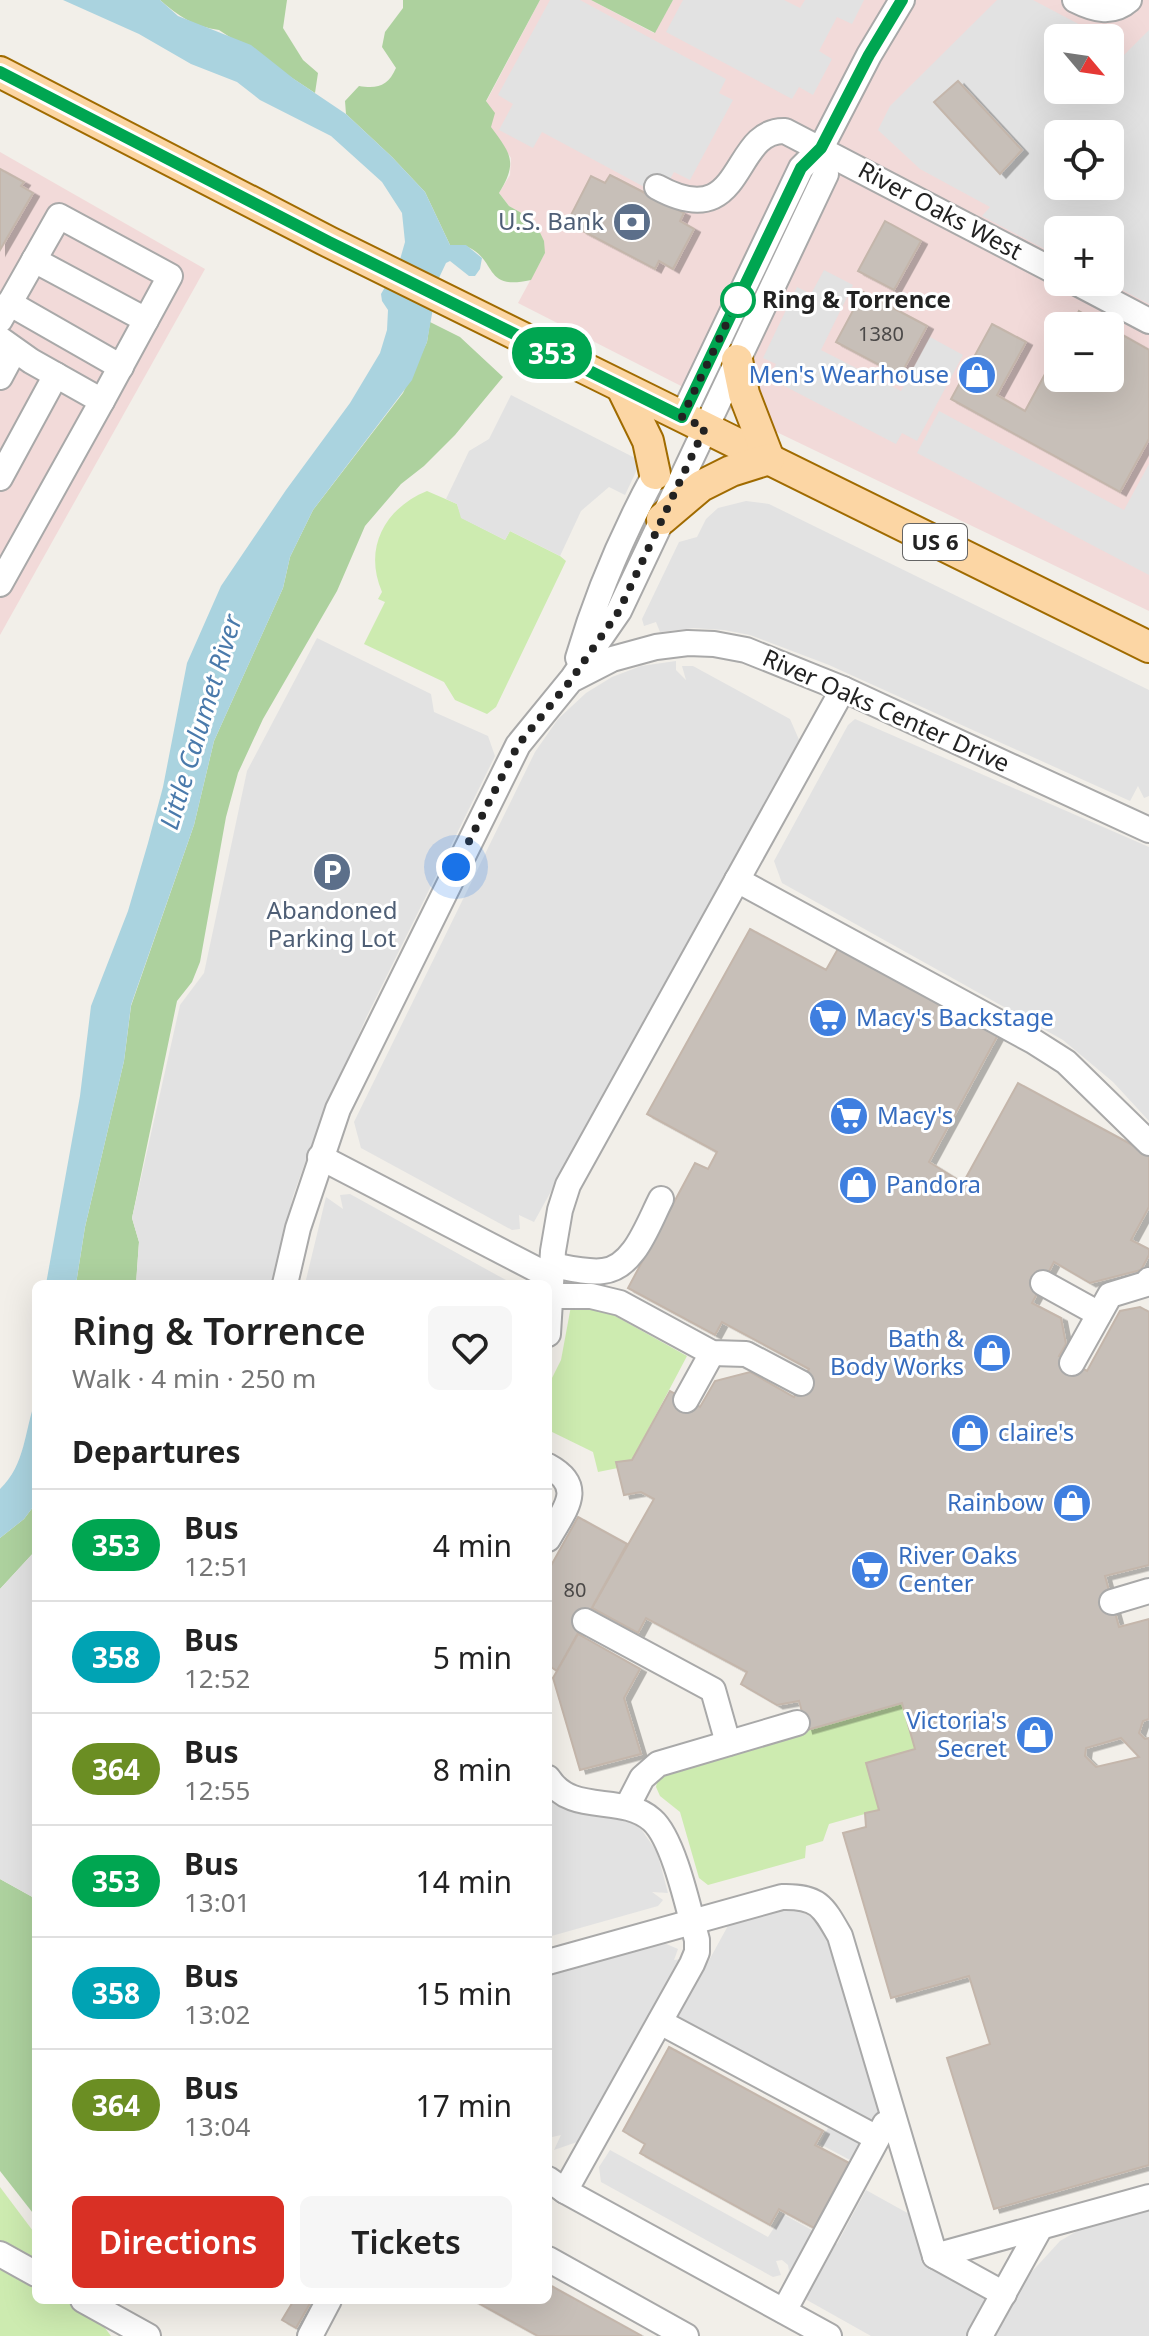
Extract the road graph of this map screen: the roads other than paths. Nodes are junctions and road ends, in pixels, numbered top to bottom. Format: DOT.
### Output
graph roads {
  1 [pos="902,0"];
  2 [pos="1075,0"];
  3 [pos="1129,0"];
  4 [pos="0,72"];
  5 [pos="821,148"];
  6 [pos="657,187"];
  7 [pos="34,260"];
  8 [pos="1044,266"];
  9 [pos="1102,296"];
  10 [pos="5,312"];
  11 [pos="146,320"];
  12 [pos="1149,321"];
  13 [pos="7,345"];
  14 [pos="737,360"];
  15 [pos="121,367"];
  16 [pos="56,375"];
  17 [pos="0,377"];
  18 [pos="622,388"];
  19 [pos="102,401"];
  20 [pos="693,423"];
  21 [pos="769,459"];
  22 [pos="655,474"];
  23 [pos="0,478"];
  24 [pos="662,519"];
  25 [pos="0,584"];
  26 [pos="1149,647"];
  27 [pos="571,680"];
  28 [pos="843,689"];
  29 [pos="1149,830"];
  30 [pos="737,880"];
  31 [pos="1149,1143"];
  32 [pos="320,1157"];
  33 [pos="661,1199"];
  34 [pos="286,1280"];
  35 [pos="551,1280"];
  36 [pos="552,1280"];
  37 [pos="1149,1280"];
  38 [pos="1043,1283"];
  39 [pos="1099,1314"];
  40 [pos="712,1353"];
  41 [pos="1072,1363"];
  42 [pos="801,1383"];
  43 [pos="686,1400"];
  44 [pos="552,1469"];
  45 [pos="552,1532"];
  46 [pos="1149,1591"];
  47 [pos="1112,1602"];
  48 [pos="585,1621"];
  49 [pos="797,1723"];
  50 [pos="728,1743"];
  51 [pos="552,1784"];
  52 [pos="627,1807"];
  53 [pos="691,1920"];
  54 [pos="552,1961"];
  55 [pos="660,2022"];
  56 [pos="892,2112"];
  57 [pos="877,2138"];
  58 [pos="556,2185"];
  59 [pos="1149,2197"];
  60 [pos="1040,2228"];
  61 [pos="0,2254"];
  62 [pos="935,2256"];
  63 [pos="552,2261"];
  64 [pos="32,2272"];
  65 [pos="1004,2294"];
  66 [pos="90,2304"];
  67 [pos="327,2304"];
  68 [pos="784,2311"];
  69 [pos="148,2336"];
  70 [pos="310,2336"];
  71 [pos="686,2336"];
  72 [pos="829,2336"];
  73 [pos="980,2336"];
  1 -- 5 [label="street"];
  2 -- 3 [label="street"];
  4 -- 18 [label="main road, US 6"];
  5 -- 6 [label="street, River Oaks West"];
  5 -- 8 [label="street, River Oaks West"];
  5 -- 14 [label="street"];
  5 -- 20 [label="street"];
  7 -- 10 [label="street"];
  7 -- 11 [label="street"];
  7 -- 11 [label="street"];
  9 -- 12 [label="street"];
  10 -- 15 [label="street"];
  11 -- 15 [label="street"];
  13 -- 16 [label="street"];
  13 -- 17 [label="street"];
  14 -- 20 [label="street"];
  14 -- 21 [label="main road"];
  15 -- 19 [label="street"];
  16 -- 19 [label="street"];
  16 -- 23 [label="street"];
  18 -- 20 [label="main road, US 6"];
  18 -- 22 [label="main road"];
  19 -- 25 [label="street"];
  20 -- 21 [label="main road, US 6"];
  20 -- 24 [label="street"];
  21 -- 24 [label="main road"];
  21 -- 26 [label="main road, US 6"];
  22 -- 27 [label="street"];
  24 -- 27 [label="street"];
  27 -- 28 [label="street, River Oaks Center Drive"];
  27 -- 32 [label="street, River Oaks Center Drive"];
  28 -- 29 [label="street, River Oaks Center Drive"];
  28 -- 30 [label="street"];
  30 -- 31 [label="street"];
  30 -- 35 [label="street"];
  32 -- 34 [label="street, River Oaks Center Drive"];
  32 -- 35 [label="street"];
  33 -- 35 [label="street"];
  36 -- 40 [label="street"];
  37 -- 39 [label="street"];
  38 -- 39 [label="street"];
  39 -- 41 [label="street"];
  40 -- 42 [label="street"];
  40 -- 43 [label="street"];
  44 -- 45 [label="street"];
  46 -- 47 [label="street"];
  48 -- 50 [label="street"];
  49 -- 50 [label="street"];
  50 -- 52 [label="street"];
  51 -- 52 [label="street"];
  52 -- 53 [label="street"];
  53 -- 54 [label="street"];
  53 -- 55 [label="street"];
  53 -- 56 [label="street"];
  55 -- 57 [label="street"];
  55 -- 58 [label="street"];
  56 -- 57 [label="street"];
  56 -- 62 [label="street"];
  57 -- 68 [label="street"];
  58 -- 68 [label="street"];
  59 -- 60 [label="street"];
  60 -- 62 [label="street"];
  60 -- 65 [label="street"];
  61 -- 64 [label="street"];
  62 -- 65 [label="street"];
  63 -- 71 [label="street"];
  65 -- 73 [label="street"];
  66 -- 69 [label="street"];
  67 -- 70 [label="street"];
  68 -- 72 [label="street"];
}
